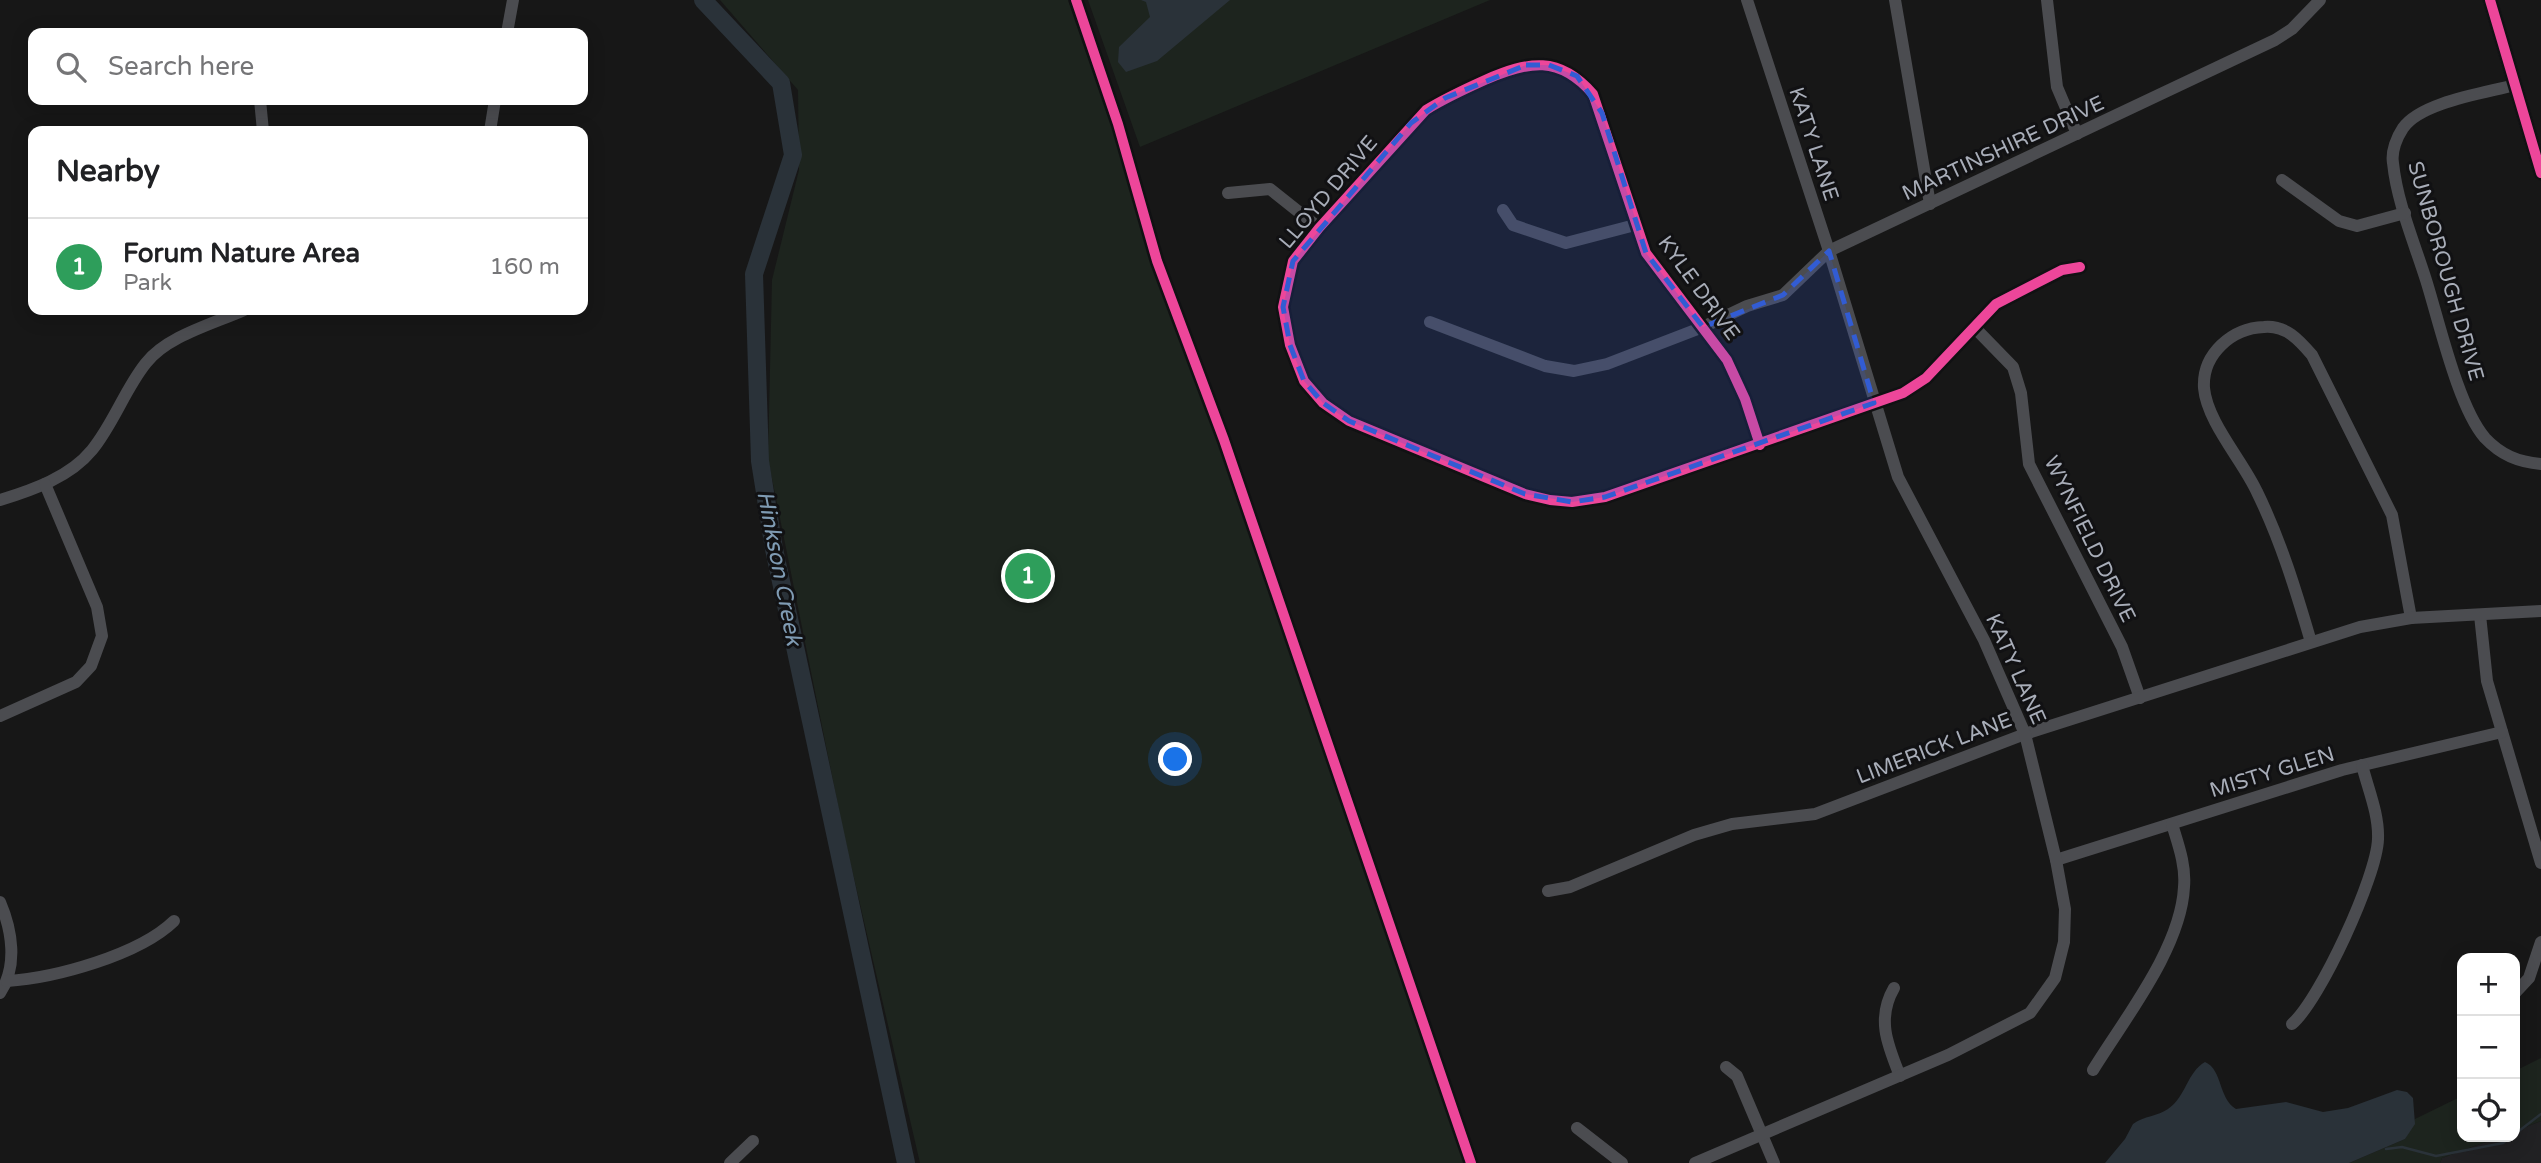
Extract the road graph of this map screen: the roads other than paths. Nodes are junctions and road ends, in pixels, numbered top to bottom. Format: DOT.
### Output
graph roads {
  1 [pos="513,0"];
  2 [pos="1747,0"];
  3 [pos="1895,0"];
  4 [pos="2047,0"];
  5 [pos="2320,0"];
  6 [pos="2490,0"];
  7 [pos="508,28"];
  8 [pos="1577,76"];
  9 [pos="2515,85"];
  10 [pos="260,105"];
  11 [pos="494,105"];
  12 [pos="263,126"];
  13 [pos="491,126"];
  14 [pos="2077,134"];
  15 [pos="2541,173"];
  16 [pos="2282,180"];
  17 [pos="1228,193"];
  18 [pos="1930,204"];
  19 [pos="1503,210"];
  20 [pos="2405,213"];
  21 [pos="1635,225"];
  22 [pos="1319,228"];
  23 [pos="1829,251"];
  24 [pos="2080,267"];
  25 [pos="232,315"];
  26 [pos="1430,322"];
  27 [pos="1703,327"];
  28 [pos="1974,327"];
  29 [pos="1874,404"];
  30 [pos="1760,445"];
  31 [pos="2541,464"];
  32 [pos="45,484"];
  33 [pos="0,500"];
  34 [pos="2541,611"];
  35 [pos="2480,615"];
  36 [pos="2411,618"];
  37 [pos="2311,642"];
  38 [pos="2140,698"];
  39 [pos="0,716"];
  40 [pos="2502,732"];
  41 [pos="2025,734"];
  42 [pos="2362,765"];
  43 [pos="2172,824"];
  44 [pos="2056,860"];
  45 [pos="2541,863"];
  46 [pos="1548,891"];
  47 [pos="0,902"];
  48 [pos="174,921"];
  49 [pos="2541,942"];
  50 [pos="4,987"];
  51 [pos="1894,988"];
  52 [pos="2520,988"];
  53 [pos="2292,1024"];
  54 [pos="1726,1066"];
  55 [pos="2093,1070"];
  56 [pos="1900,1076"];
  57 [pos="1577,1128"];
  58 [pos="1761,1135"];
  59 [pos="753,1141"];
  60 [pos="730,1163"];
  61 [pos="1622,1163"];
  62 [pos="1695,1163"];
  63 [pos="1774,1163"];
  1 -- 7 [label="street"];
  2 -- 23 [label="street, KATY LANE"];
  3 -- 18 [label="street"];
  4 -- 14 [label="street"];
  5 -- 14 [label="street, MARTINSHIRE DRIVE"];
  6 -- 9 [label="street"];
  8 -- 21 [label="street, KYLE DRIVE"];
  8 -- 22 [label="street, LLOYD DRIVE"];
  9 -- 15 [label="street"];
  9 -- 20 [label="street, SUNBOROUGH DRIVE"];
  10 -- 12 [label="street"];
  11 -- 13 [label="street"];
  14 -- 18 [label="street, MARTINSHIRE DRIVE"];
  16 -- 20 [label="street"];
  17 -- 22 [label="street"];
  18 -- 23 [label="street, MARTINSHIRE DRIVE"];
  19 -- 21 [label="street"];
  20 -- 31 [label="street, SUNBOROUGH DRIVE"];
  21 -- 27 [label="street, KYLE DRIVE"];
  22 -- 30 [label="street, LLOYD DRIVE"];
  23 -- 27 [label="street, MARTINSHIRE DRIVE"];
  23 -- 29 [label="street, KATY LANE"];
  24 -- 28 [label="street, LLOYD DRIVE"];
  25 -- 32 [label="street"];
  26 -- 27 [label="street, MARTINSHIRE DRIVE"];
  27 -- 30 [label="street, KYLE DRIVE"];
  28 -- 29 [label="street, LLOYD DRIVE"];
  28 -- 38 [label="street, WYNFIELD DRIVE"];
  29 -- 30 [label="street, LLOYD DRIVE"];
  29 -- 41 [label="street, KATY LANE"];
  32 -- 33 [label="street"];
  32 -- 39 [label="street"];
  34 -- 35 [label="street, LIMERICK LANE"];
  35 -- 36 [label="street, LIMERICK LANE"];
  35 -- 40 [label="street"];
  36 -- 37 [label="street, LIMERICK LANE"];
  36 -- 37 [label="street"];
  37 -- 38 [label="street, LIMERICK LANE"];
  38 -- 41 [label="street, LIMERICK LANE"];
  40 -- 42 [label="street, MISTY GLEN"];
  40 -- 45 [label="street"];
  41 -- 44 [label="street, KATY LANE"];
  41 -- 46 [label="street, LIMERICK LANE"];
  42 -- 43 [label="street, MISTY GLEN"];
  42 -- 53 [label="street"];
  43 -- 44 [label="street, MISTY GLEN"];
  43 -- 55 [label="street"];
  44 -- 56 [label="street, KATY LANE"];
  47 -- 50 [label="street"];
  48 -- 50 [label="street"];
  49 -- 52 [label="street"];
  51 -- 56 [label="street"];
  54 -- 58 [label="street"];
  56 -- 58 [label="street, KATY LANE"];
  57 -- 61 [label="street"];
  58 -- 62 [label="street, KATY LANE"];
  58 -- 63 [label="street"];
  59 -- 60 [label="street"];
}
